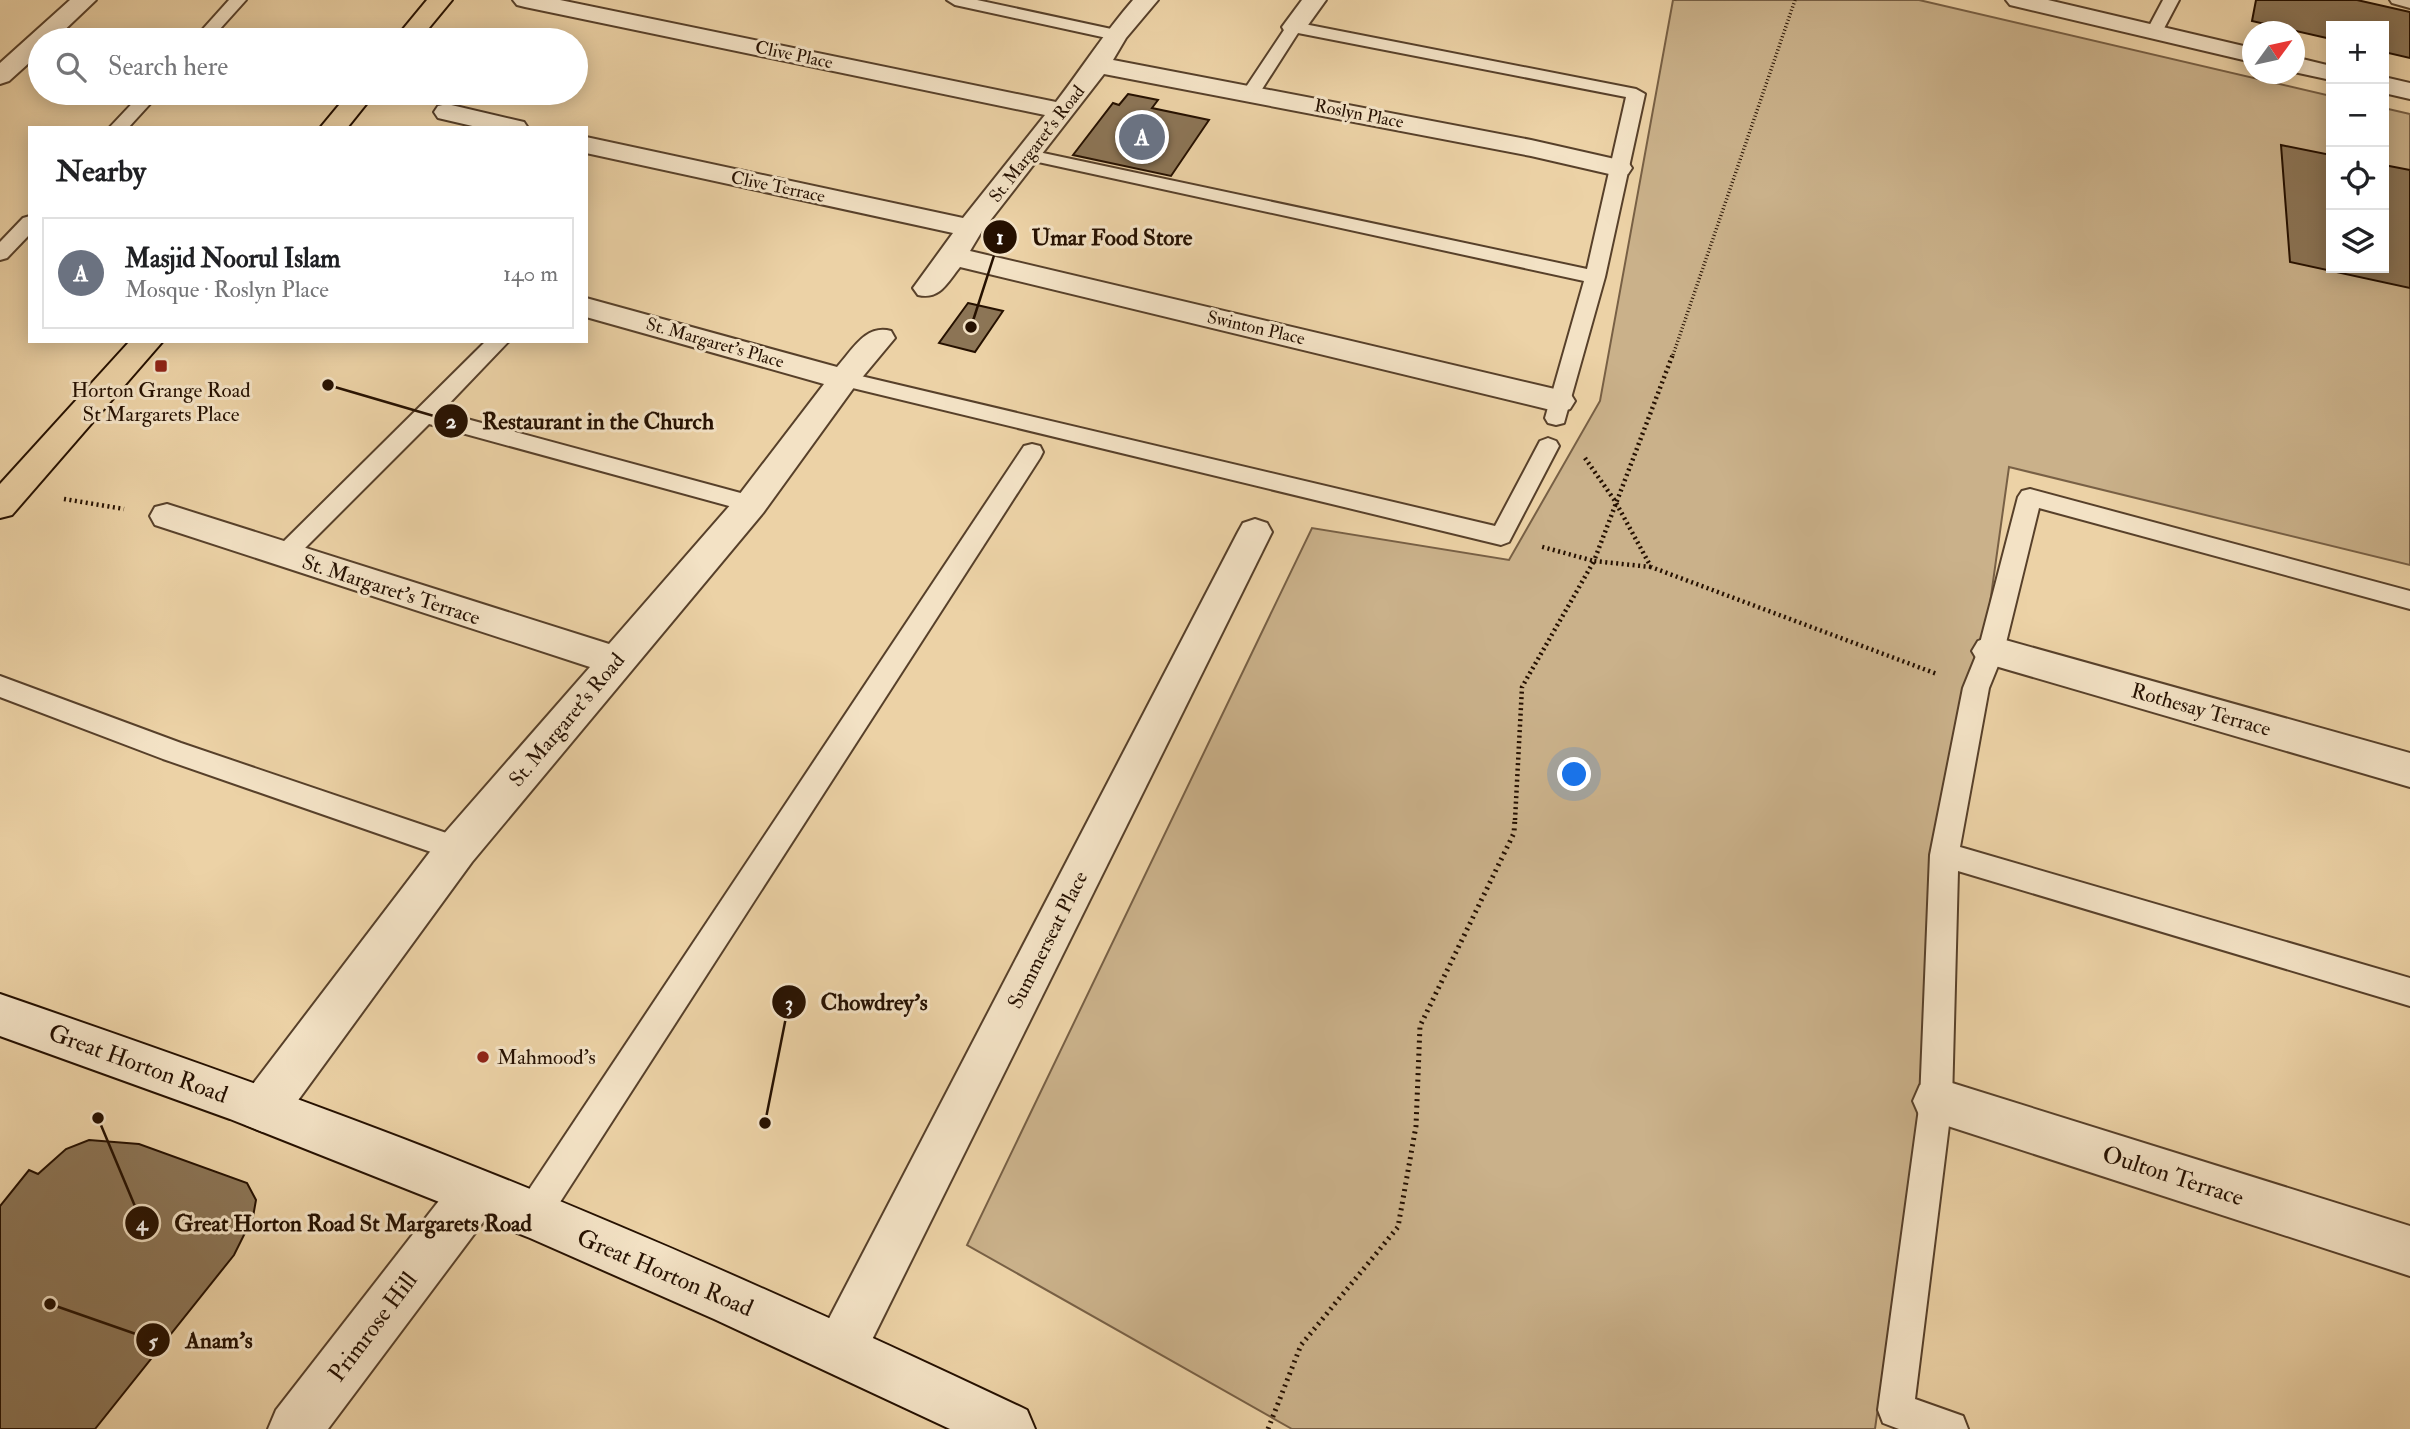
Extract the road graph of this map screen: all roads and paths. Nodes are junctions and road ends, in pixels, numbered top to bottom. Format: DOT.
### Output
graph roads {
  1 [pos="84,0"];
  2 [pos="238,0"];
  3 [pos="440,0"];
  4 [pos="525,0"];
  5 [pos="955,0"];
  6 [pos="1146,0"];
  7 [pos="1314,0"];
  8 [pos="1795,0"];
  9 [pos="2018,0"];
  10 [pos="2171,0"];
  11 [pos="2398,0"];
  12 [pos="2410,3"];
  13 [pos="1007,5"];
  14 [pos="1294,27"];
  15 [pos="53,28"];
  16 [pos="212,28"];
  17 [pos="416,28"];
  18 [pos="2154,32"];
  19 [pos="1116,35"];
  20 [pos="28,51"];
  21 [pos="2242,53"];
  22 [pos="1098,65"];
  23 [pos="2305,67"];
  24 [pos="2326,72"];
  25 [pos="0,76"];
  26 [pos="2389,86"];
  27 [pos="2410,91"];
  28 [pos="1251,93"];
  29 [pos="140,105"];
  30 [pos="352,105"];
  31 [pos="1063,111"];
  32 [pos="447,112"];
  33 [pos="120,126"];
  34 [pos="335,126"];
  35 [pos="506,126"];
  36 [pos="588,145"];
  37 [pos="1029,155"];
  38 [pos="1618,168"];
  39 [pos="28,224"];
  40 [pos="970,228"];
  41 [pos="0,254"];
  42 [pos="954,256"];
  43 [pos="1595,277"];
  44 [pos="928,288"];
  45 [pos="588,308"];
  46 [pos="880,338"];
  47 [pos="146,343"];
  48 [pos="497,343"];
  49 [pos="844,379"];
  50 [pos="1558,409"];
  51 [pos="427,416"];
  52 [pos="1548,446"];
  53 [pos="1032,452"];
  54 [pos="5,494"];
  55 [pos="1615,501"];
  56 [pos="751,504"];
  57 [pos="167,516"];
  58 [pos="1255,532"];
  59 [pos="1501,536"];
  60 [pos="283,556"];
  61 [pos="1594,561"];
  62 [pos="1651,567"];
  63 [pos="2410,600"];
  64 [pos="1992,651"];
  65 [pos="616,662"];
  66 [pos="0,686"];
  67 [pos="1976,688"];
  68 [pos="2410,770"];
  69 [pos="457,849"];
  70 [pos="1944,855"];
  71 [pos="2410,992"];
  72 [pos="0,1015"];
  73 [pos="1936,1101"];
  74 [pos="263,1109"];
  75 [pos="476,1192"];
  76 [pos="532,1215"];
  77 [pos="2410,1251"];
  78 [pos="841,1348"];
  79 [pos="295,1429"];
  80 [pos="1008,1429"];
  81 [pos="1268,1429"];
  82 [pos="1950,1429"];
  1 -- 15 [label="street"];
  2 -- 16 [label="lane"];
  3 -- 17 [label="main road"];
  4 -- 31 [label="street, Clive Place"];
  5 -- 13 [label="lane"];
  6 -- 19 [label="street, St. Margaret's Road"];
  7 -- 14 [label="street"];
  8 -- 55 [label="path"];
  9 -- 18 [label="street"];
  10 -- 18 [label="lane"];
  11 -- 12 [label="lane"];
  13 -- 19 [label="lane"];
  14 -- 28 [label="lane"];
  14 -- 38 [label="lane"];
  18 -- 21 [label="street"];
  19 -- 22 [label="street, St. Margaret's Road"];
  20 -- 25 [label="street"];
  22 -- 28 [label="street, Roslyn Place"];
  22 -- 31 [label="street, St. Margaret's Road"];
  23 -- 24 [label="street"];
  26 -- 27 [label="street"];
  28 -- 38 [label="street, Roslyn Place"];
  29 -- 33 [label="lane"];
  30 -- 34 [label="main road"];
  31 -- 37 [label="street, St. Margaret's Road"];
  32 -- 35 [label="street"];
  36 -- 40 [label="street, Clive Terrace"];
  37 -- 40 [label="street, St. Margaret's Road"];
  37 -- 43 [label="lane"];
  38 -- 43 [label="lane"];
  39 -- 41 [label="lane"];
  40 -- 42 [label="street, St. Margaret's Road"];
  42 -- 44 [label="street, St. Margaret's Road"];
  42 -- 50 [label="street, Swinton Place"];
  43 -- 50 [label="lane"];
  45 -- 49 [label="street, St. Margaret's Place"];
  46 -- 49 [label="street, St. Margaret's Road"];
  47 -- 54 [label="main road"];
  48 -- 51 [label="lane"];
  49 -- 56 [label="street, St. Margaret's Road"];
  49 -- 59 [label="lane"];
  50 -- 55 [label="path"];
  51 -- 56 [label="lane"];
  51 -- 60 [label="lane"];
  52 -- 59 [label="lane"];
  53 -- 76 [label="lane"];
  54 -- 57 [label="path"];
  55 -- 61 [label="path"];
  55 -- 62 [label="path"];
  56 -- 65 [label="street, St. Margaret's Road"];
  57 -- 60 [label="street, St. Margaret's Terrace"];
  58 -- 78 [label="street, Summerseat Place"];
  59 -- 61 [label="path"];
  60 -- 65 [label="street, St. Margaret's Terrace"];
  61 -- 62 [label="path"];
  61 -- 81 [label="path"];
  62 -- 67 [label="path"];
  63 -- 64 [label="lane"];
  64 -- 67 [label="lane"];
  64 -- 68 [label="street, Rothesay Terrace"];
  65 -- 69 [label="street, St. Margaret's Road"];
  66 -- 69 [label="lane"];
  67 -- 70 [label="lane"];
  69 -- 74 [label="street, St. Margaret's Road"];
  70 -- 71 [label="lane"];
  70 -- 73 [label="lane"];
  72 -- 74 [label="street, Great Horton Road"];
  73 -- 77 [label="street, Oulton Terrace"];
  73 -- 82 [label="lane"];
  74 -- 75 [label="street, Great Horton Road"];
  75 -- 76 [label="street, Great Horton Road"];
  75 -- 79 [label="street, Primrose Hill"];
  76 -- 78 [label="street, Great Horton Road"];
  78 -- 80 [label="street, Great Horton Road"];
}
